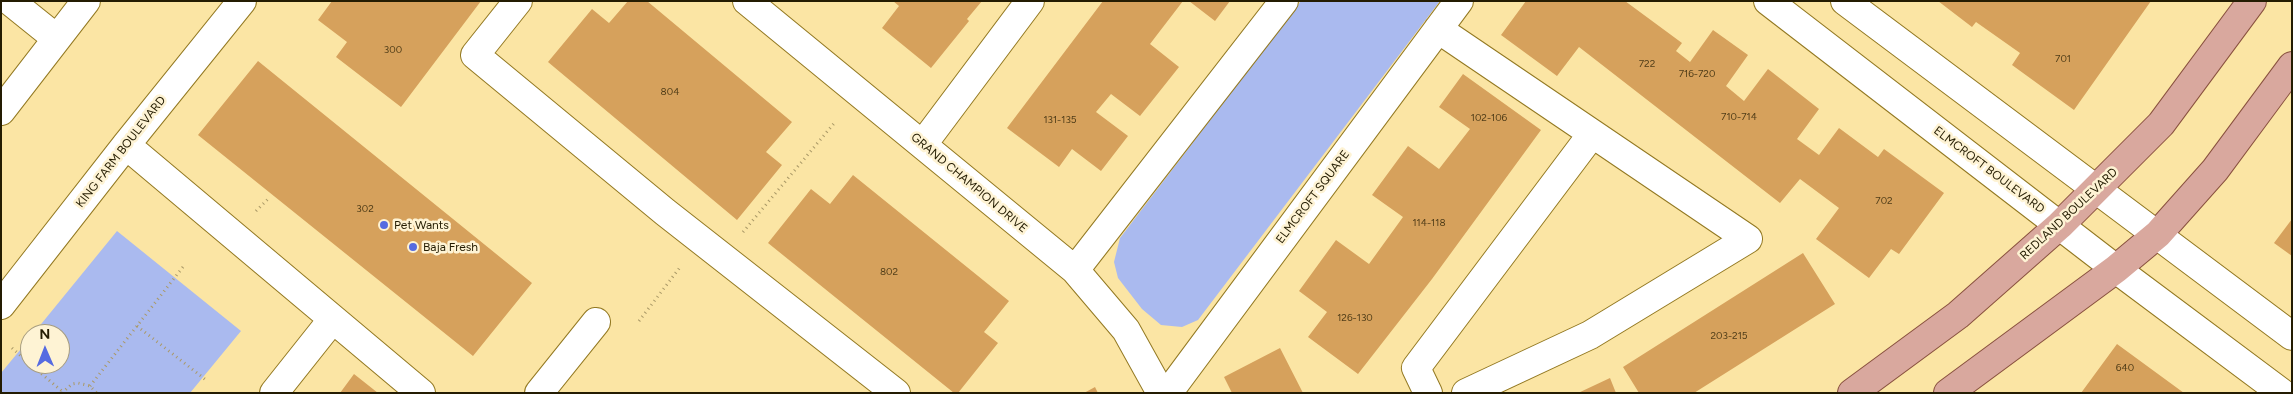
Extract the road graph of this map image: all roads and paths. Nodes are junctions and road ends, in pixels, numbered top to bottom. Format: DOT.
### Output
graph roads {
  1 [pos="10,1"];
  2 [pos="86,1"];
  3 [pos="242,1"];
  4 [pos="518,1"];
  5 [pos="747,1"];
  6 [pos="1030,1"];
  7 [pos="1284,1"];
  8 [pos="1458,1"];
  9 [pos="1768,1"];
  10 [pos="2252,1"];
  11 [pos="1855,4"];
  12 [pos="1438,29"];
  13 [pos="56,38"];
  14 [pos="2292,66"];
  15 [pos="1,111"];
  16 [pos="836,121"];
  17 [pos="1592,134"];
  18 [pos="923,144"];
  19 [pos="126,145"];
  20 [pos="2096,189"];
  21 [pos="2060,225"];
  22 [pos="743,233"];
  23 [pos="2158,234"];
  24 [pos="687,260"];
  25 [pos="183,267"];
  26 [pos="2116,269"];
  27 [pos="1075,270"];
  28 [pos="1,305"];
  29 [pos="332,320"];
  30 [pos="638,320"];
  31 [pos="596,322"];
  32 [pos="137,326"];
  33 [pos="2292,336"];
  34 [pos="12,348"];
  35 [pos="20,355"];
  36 [pos="42,374"];
  37 [pos="206,380"];
  38 [pos="90,386"];
  39 [pos="63,392"];
  40 [pos="97,393"];
  41 [pos="274,393"];
  42 [pos="421,393"];
  43 [pos="539,393"];
  44 [pos="896,393"];
  45 [pos="1161,393"];
  46 [pos="1168,393"];
  47 [pos="1428,393"];
  48 [pos="1466,393"];
  49 [pos="1852,393"];
  50 [pos="1948,393"];
  51 [pos="2282,393"];
  1 -- 13 [label="street"];
  2 -- 13 [label="street"];
  3 -- 19 [label="street, KING FARM BOULEVARD"];
  4 -- 44 [label="street"];
  5 -- 18 [label="street, GRAND CHAMPION DRIVE"];
  6 -- 18 [label="street"];
  7 -- 27 [label="street"];
  8 -- 12 [label="street, ELMCROFT SQUARE"];
  9 -- 21 [label="street, ELMCROFT BOULEVARD"];
  10 -- 20 [label="main road, REDLAND BOULEVARD"];
  11 -- 20 [label="street"];
  12 -- 17 [label="street"];
  12 -- 46 [label="street, ELMCROFT SQUARE"];
  13 -- 15 [label="street"];
  14 -- 23 [label="main road"];
  16 -- 22 [label="path"];
  17 -- 47 [label="street"];
  17 -- 48 [label="street"];
  18 -- 27 [label="street, GRAND CHAMPION DRIVE"];
  19 -- 28 [label="street, KING FARM BOULEVARD"];
  19 -- 29 [label="street"];
  20 -- 21 [label="main road, REDLAND BOULEVARD"];
  20 -- 23 [label="street"];
  21 -- 26 [label="street, ELMCROFT BOULEVARD"];
  21 -- 49 [label="main road, REDLAND BOULEVARD"];
  23 -- 26 [label="main road"];
  23 -- 33 [label="street"];
  24 -- 30 [label="path"];
  25 -- 32 [label="path"];
  26 -- 50 [label="main road"];
  26 -- 51 [label="street, ELMCROFT BOULEVARD"];
  27 -- 45 [label="street, GRAND CHAMPION DRIVE"];
  29 -- 41 [label="street"];
  29 -- 42 [label="street"];
  31 -- 43 [label="street"];
  32 -- 37 [label="path"];
  32 -- 38 [label="path"];
  34 -- 35 [label="path"];
  36 -- 39 [label="path"];
  38 -- 39 [label="path"];
  38 -- 40 [label="path"];
}
